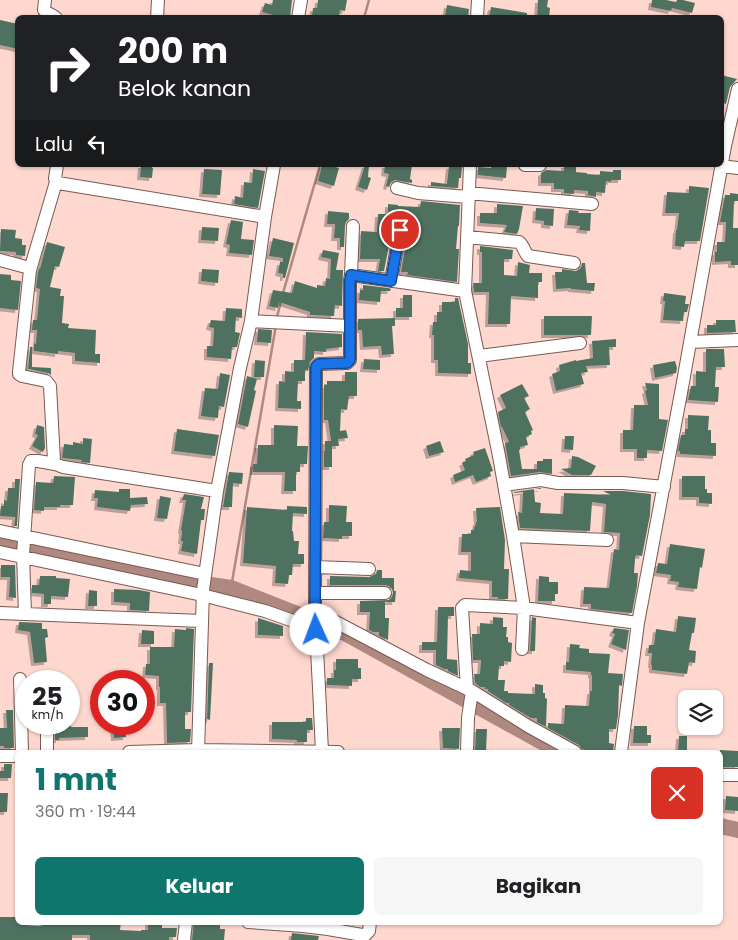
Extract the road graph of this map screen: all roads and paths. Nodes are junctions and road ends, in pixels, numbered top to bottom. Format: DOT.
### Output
graph roads {
  1 [pos="45,0"];
  2 [pos="158,0"];
  3 [pos="301,0"];
  4 [pos="478,0"];
  5 [pos="53,15"];
  6 [pos="157,15"];
  7 [pos="298,15"];
  8 [pos="477,15"];
  9 [pos="738,89"];
  10 [pos="724,141"];
  11 [pos="724,166"];
  12 [pos="58,167"];
  13 [pos="274,167"];
  14 [pos="470,167"];
  15 [pos="722,167"];
  16 [pos="738,168"];
  17 [pos="56,182"];
  18 [pos="397,188"];
  19 [pos="468,195"];
  20 [pos="592,204"];
  21 [pos="265,217"];
  22 [pos="353,226"];
  23 [pos="400,230"];
  24 [pos="467,237"];
  25 [pos="0,260"];
  26 [pos="574,263"];
  27 [pos="30,270"];
  28 [pos="351,275"];
  29 [pos="391,281"];
  30 [pos="465,291"];
  31 [pos="251,321"];
  32 [pos="350,326"];
  33 [pos="738,340"];
  34 [pos="690,342"];
  35 [pos="580,343"];
  36 [pos="479,356"];
  37 [pos="55,464"];
  38 [pos="504,485"];
  39 [pos="664,487"];
  40 [pos="216,490"];
  41 [pos="0,531"];
  42 [pos="513,536"];
  43 [pos="23,539"];
  44 [pos="606,540"];
  45 [pos="0,552"];
  46 [pos="23,556"];
  47 [pos="315,567"];
  48 [pos="369,569"];
  49 [pos="204,585"];
  50 [pos="385,592"];
  51 [pos="315,593"];
  52 [pos="524,608"];
  53 [pos="0,613"];
  54 [pos="25,614"];
  55 [pos="315,620"];
  56 [pos="202,621"];
  57 [pos="638,623"];
  58 [pos="522,649"];
  59 [pos="470,693"];
  60 [pos="22,735"];
  61 [pos="47,735"];
  62 [pos="22,750"];
  63 [pos="47,750"];
  64 [pos="198,750"];
  65 [pos="322,750"];
  66 [pos="467,750"];
  67 [pos="571,750"];
  68 [pos="620,750"];
  69 [pos="0,756"];
  70 [pos="15,756"];
  71 [pos="723,775"];
  72 [pos="738,775"];
  73 [pos="186,925"];
  74 [pos="268,925"];
  75 [pos="370,925"];
  76 [pos="327,934"];
  77 [pos="184,940"];
  1 -- 5 [label="street"];
  2 -- 6 [label="street"];
  3 -- 7 [label="street"];
  4 -- 8 [label="street"];
  9 -- 10 [label="street"];
  11 -- 16 [label="street"];
  12 -- 17 [label="street"];
  13 -- 21 [label="street"];
  14 -- 19 [label="street"];
  15 -- 34 [label="street"];
  17 -- 21 [label="street"];
  17 -- 27 [label="street"];
  18 -- 19 [label="street"];
  19 -- 20 [label="street"];
  19 -- 24 [label="street"];
  21 -- 31 [label="street"];
  22 -- 28 [label="street"];
  23 -- 29 [label="street"];
  24 -- 26 [label="street"];
  24 -- 30 [label="street"];
  25 -- 27 [label="street"];
  27 -- 37 [label="street"];
  28 -- 29 [label="street"];
  28 -- 32 [label="street"];
  29 -- 30 [label="street"];
  30 -- 36 [label="street"];
  31 -- 32 [label="street"];
  31 -- 40 [label="street"];
  32 -- 47 [label="street"];
  33 -- 34 [label="street"];
  34 -- 39 [label="street"];
  35 -- 36 [label="street"];
  36 -- 38 [label="street"];
  37 -- 40 [label="street"];
  37 -- 43 [label="street"];
  38 -- 39 [label="street"];
  38 -- 42 [label="street"];
  39 -- 57 [label="street"];
  40 -- 49 [label="street"];
  41 -- 43 [label="street"];
  42 -- 44 [label="street"];
  42 -- 52 [label="street"];
  43 -- 46 [label="street"];
  43 -- 49 [label="street"];
  45 -- 46 [label="street"];
  46 -- 49 [label="street"];
  46 -- 54 [label="street"];
  47 -- 48 [label="street"];
  47 -- 51 [label="street"];
  49 -- 55 [label="street"];
  49 -- 56 [label="street"];
  50 -- 51 [label="street"];
  51 -- 55 [label="street"];
  52 -- 57 [label="street"];
  52 -- 58 [label="street"];
  52 -- 59 [label="street"];
  53 -- 54 [label="street"];
  54 -- 56 [label="street"];
  55 -- 59 [label="street"];
  55 -- 65 [label="street"];
  56 -- 64 [label="street"];
  57 -- 68 [label="street"];
  59 -- 66 [label="street"];
  59 -- 67 [label="street"];
  60 -- 62 [label="street"];
  61 -- 63 [label="street"];
  69 -- 70 [label="street"];
  71 -- 72 [label="street"];
  73 -- 77 [label="street"];
  74 -- 76 [label="street"];
  75 -- 76 [label="street"];
}
